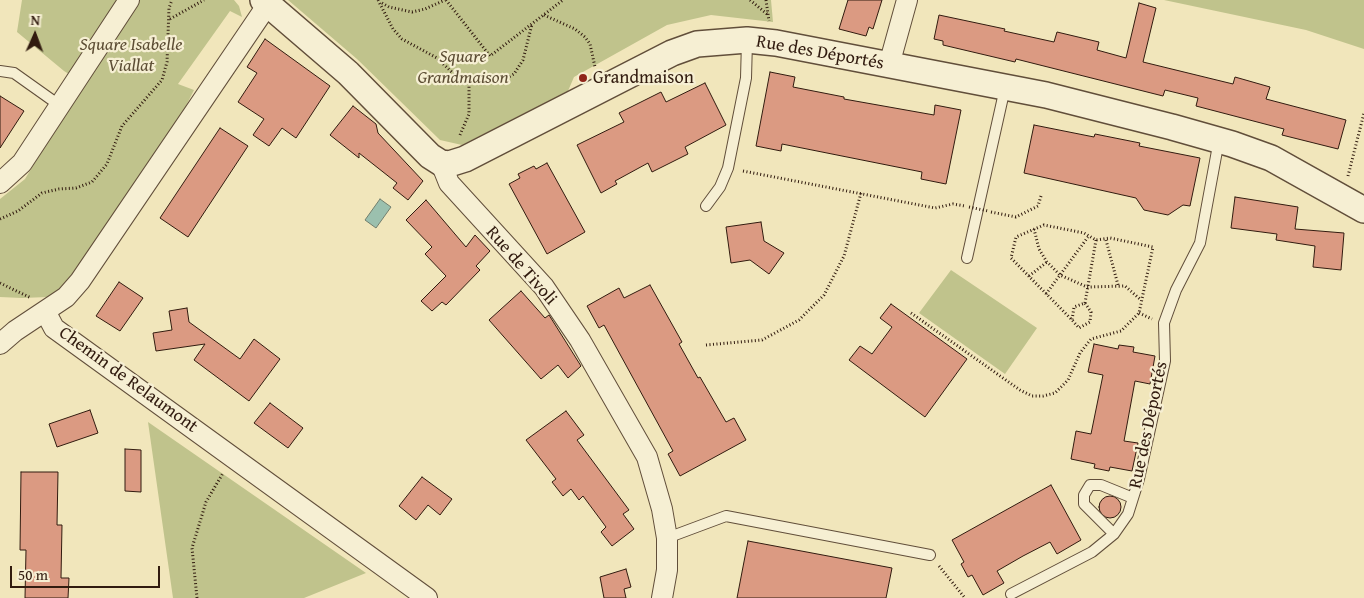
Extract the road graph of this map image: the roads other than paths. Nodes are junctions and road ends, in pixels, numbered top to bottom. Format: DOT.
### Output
graph roads {
  1 [pos="129,0"];
  2 [pos="907,0"];
  3 [pos="265,2"];
  4 [pos="747,40"];
  5 [pos="889,65"];
  6 [pos="0,71"];
  7 [pos="1005,87"];
  8 [pos="59,106"];
  9 [pos="1219,140"];
  10 [pos="453,161"];
  11 [pos="0,183"];
  12 [pos="706,206"];
  13 [pos="1364,210"];
  14 [pos="967,258"];
  15 [pos="45,311"];
  16 [pos="0,344"];
  17 [pos="1133,498"];
  18 [pos="1114,534"];
  19 [pos="667,538"];
  20 [pos="930,555"];
  21 [pos="1011,594"];
  22 [pos="427,598"];
  23 [pos="662,598"];
  1 -- 8 [label="street"];
  2 -- 5 [label="street"];
  3 -- 10 [label="street, Rue de Tivoli"];
  3 -- 15 [label="street, Chemin de Relaumont"];
  4 -- 5 [label="street, Rue des Déportés"];
  4 -- 10 [label="street, Rue des Déportés"];
  4 -- 12 [label="lane"];
  5 -- 7 [label="street, Rue des Déportés"];
  6 -- 8 [label="lane"];
  7 -- 9 [label="street, Rue des Déportés"];
  7 -- 14 [label="lane"];
  8 -- 11 [label="street"];
  9 -- 13 [label="street, Rue des Déportés"];
  9 -- 17 [label="lane, Rue des Déportés"];
  10 -- 19 [label="street, Rue de Tivoli"];
  15 -- 16 [label="street"];
  15 -- 22 [label="street, Chemin de Relaumont"];
  17 -- 18 [label="lane, Rue des Déportés"];
  17 -- 18 [label="lane"];
  18 -- 21 [label="lane, Rue des Déportés"];
  19 -- 20 [label="lane"];
  19 -- 23 [label="street, Rue de Tivoli"];
}
